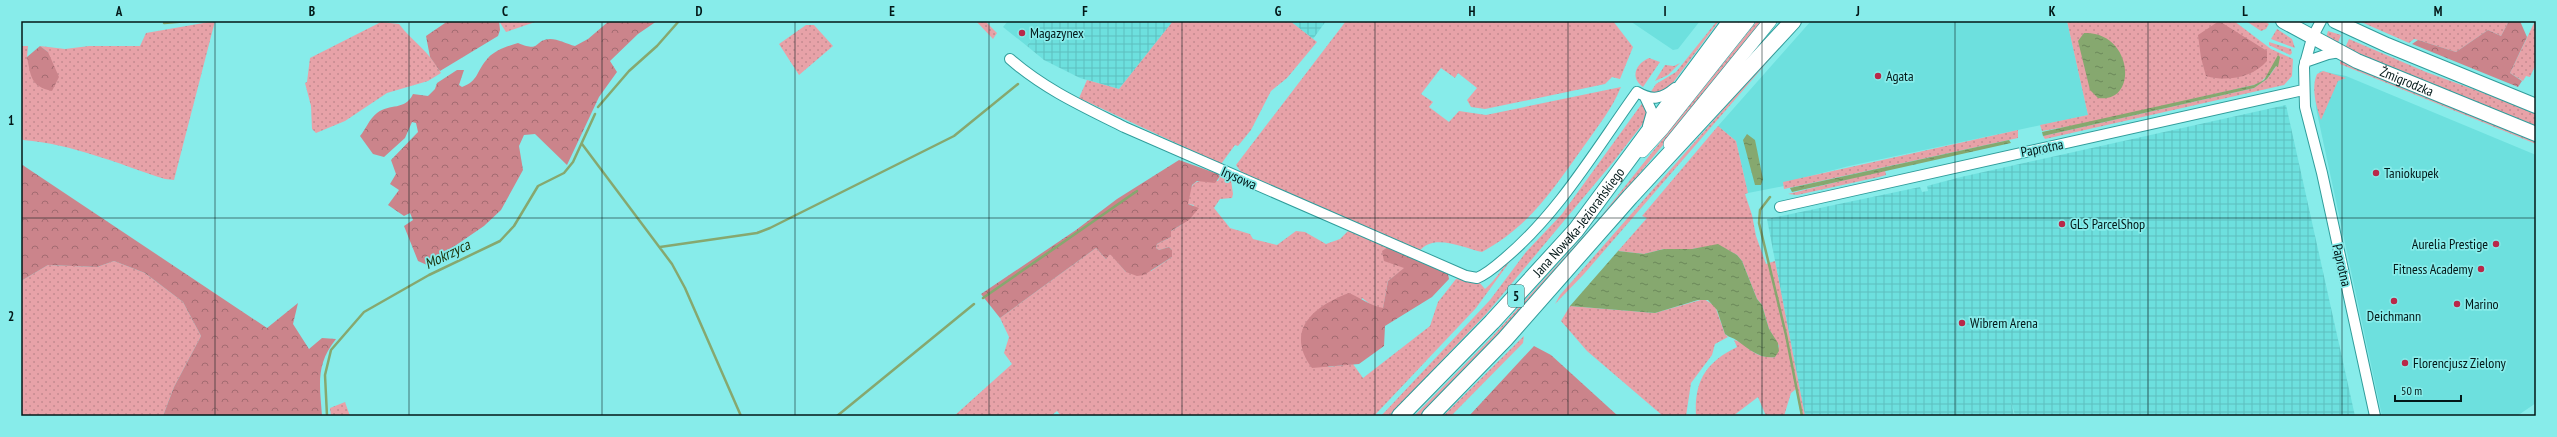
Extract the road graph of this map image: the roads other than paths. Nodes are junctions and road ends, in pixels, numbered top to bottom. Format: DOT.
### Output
graph roads {
  1 [pos="1731,21"];
  2 [pos="1748,21"];
  3 [pos="1770,21"];
  4 [pos="1793,21"];
  5 [pos="2282,21"];
  6 [pos="2321,21"];
  7 [pos="2336,21"];
  8 [pos="2312,38"];
  9 [pos="2340,52"];
  10 [pos="1010,59"];
  11 [pos="2305,62"];
  12 [pos="1688,77"];
  13 [pos="2303,90"];
  14 [pos="1645,97"];
  15 [pos="2536,106"];
  16 [pos="2536,134"];
  17 [pos="1646,136"];
  18 [pos="1623,168"];
  19 [pos="1630,197"];
  20 [pos="1780,207"];
  21 [pos="1400,416"];
  22 [pos="1430,416"];
  23 [pos="2375,416"];
  1 -- 12 [label="main road, 5"];
  2 -- 18 [label="street, Jana Nowaka-Jeziorańskiego"];
  3 -- 19 [label="street, Jana Nowaka-Jeziorańskiego"];
  4 -- 19 [label="main road, 5"];
  5 -- 8 [label="main road, Żmigrodzka"];
  6 -- 8 [label="street, Paprotna"];
  7 -- 15 [label="main road, Żmigrodzka"];
  8 -- 9 [label="main road, Żmigrodzka"];
  8 -- 11 [label="street, Paprotna"];
  9 -- 11 [label="street"];
  9 -- 16 [label="main road, Żmigrodzka"];
  10 -- 14 [label="street, Irysowa"];
  11 -- 13 [label="street, Paprotna"];
  12 -- 14 [label="street"];
  12 -- 17 [label="main road, 5"];
  13 -- 20 [label="street, Paprotna"];
  13 -- 23 [label="street, Paprotna"];
  14 -- 17 [label="street"];
  17 -- 18 [label="main road, 5"];
  18 -- 21 [label="main road, Jana Nowaka-Jeziorańskiego / 5"];
  19 -- 22 [label="main road, Jana Nowaka-Jeziorańskiego / 5"];
}
